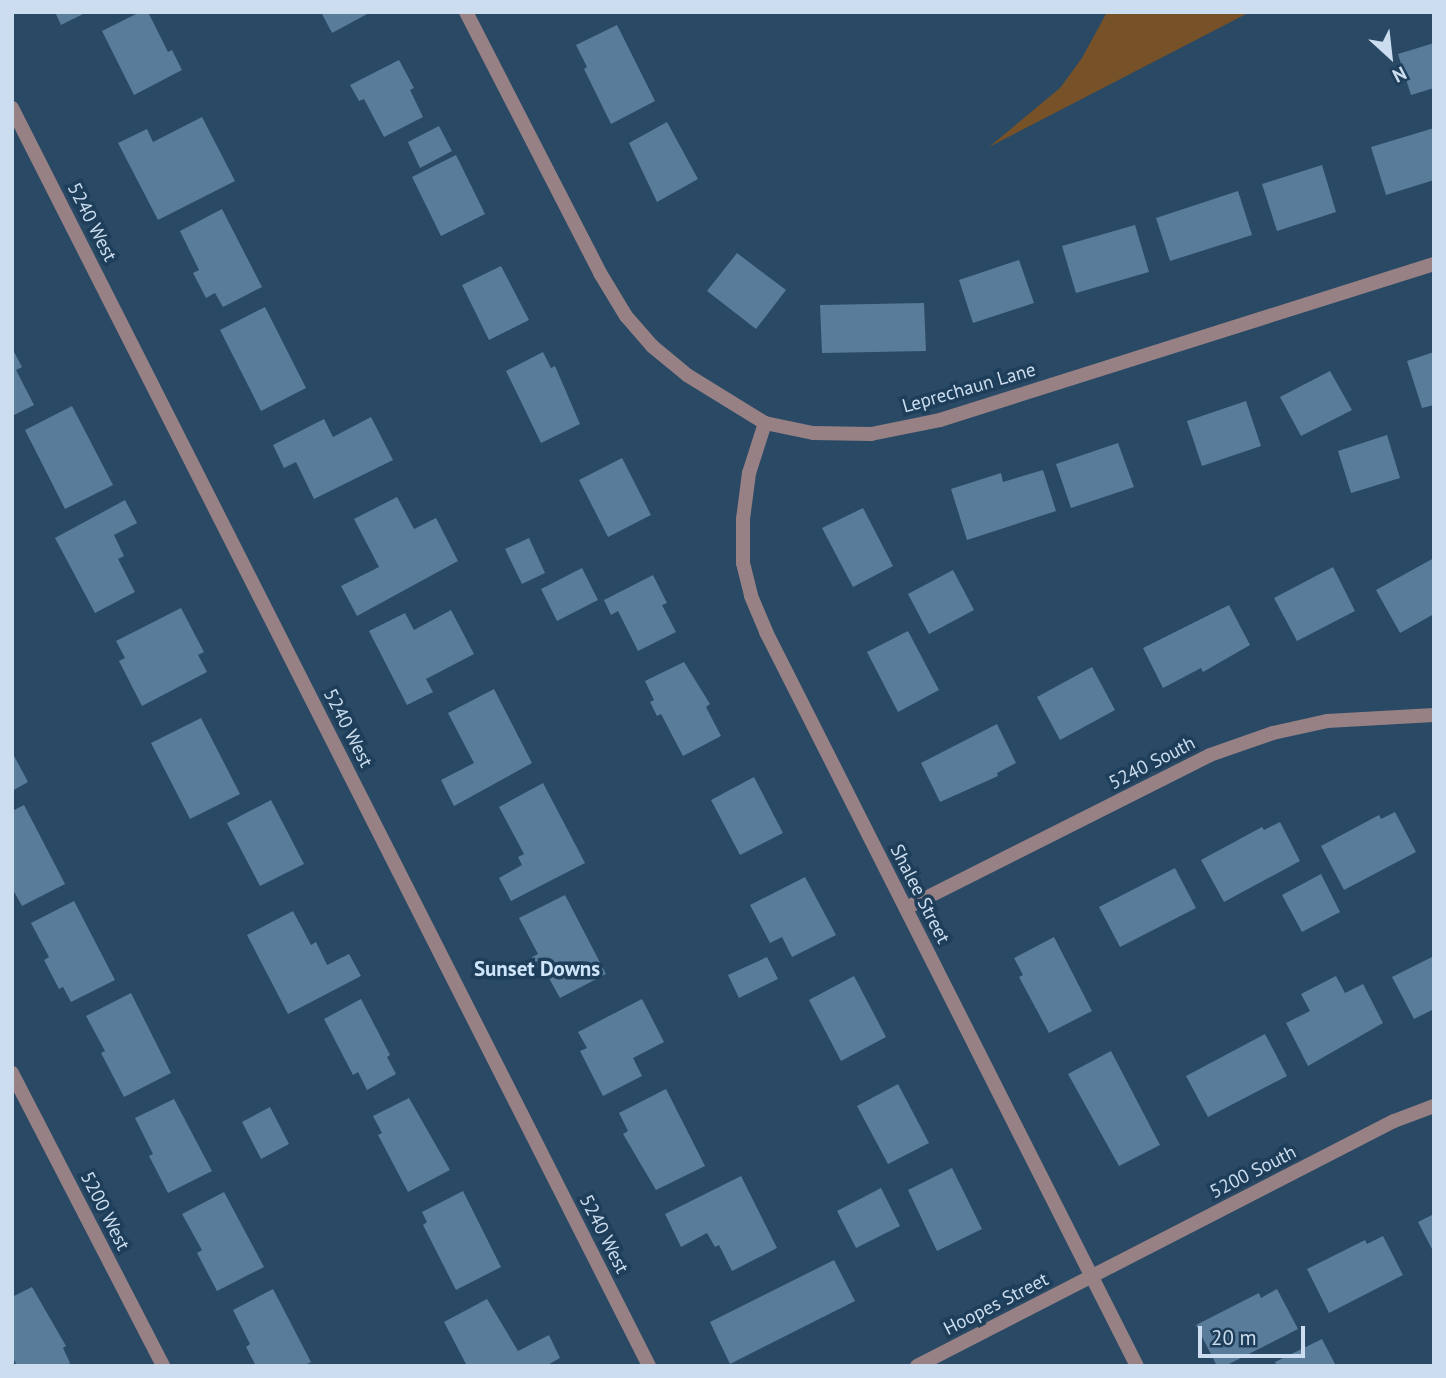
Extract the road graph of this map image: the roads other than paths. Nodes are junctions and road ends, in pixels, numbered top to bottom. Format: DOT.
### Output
graph roads {
  1 [pos="466,12"];
  2 [pos="12,108"];
  3 [pos="1434,264"];
  4 [pos="765,423"];
  5 [pos="1434,715"];
  6 [pos="906,908"];
  7 [pos="12,1073"];
  8 [pos="1434,1106"];
  9 [pos="1092,1276"];
  10 [pos="163,1366"];
  11 [pos="649,1366"];
  12 [pos="917,1366"];
  13 [pos="1137,1366"];
  1 -- 4 [label="street, Leprechaun Lane"];
  2 -- 11 [label="street, 5240 West"];
  3 -- 4 [label="street, Leprechaun Lane"];
  4 -- 6 [label="street, Shalee Street"];
  5 -- 6 [label="street, 5240 South"];
  6 -- 9 [label="street, Shalee Street"];
  7 -- 10 [label="street, 5200 West"];
  8 -- 9 [label="street, 5200 South"];
  9 -- 12 [label="street, Hoopes Street"];
  9 -- 13 [label="street, Shalee Street"];
}
